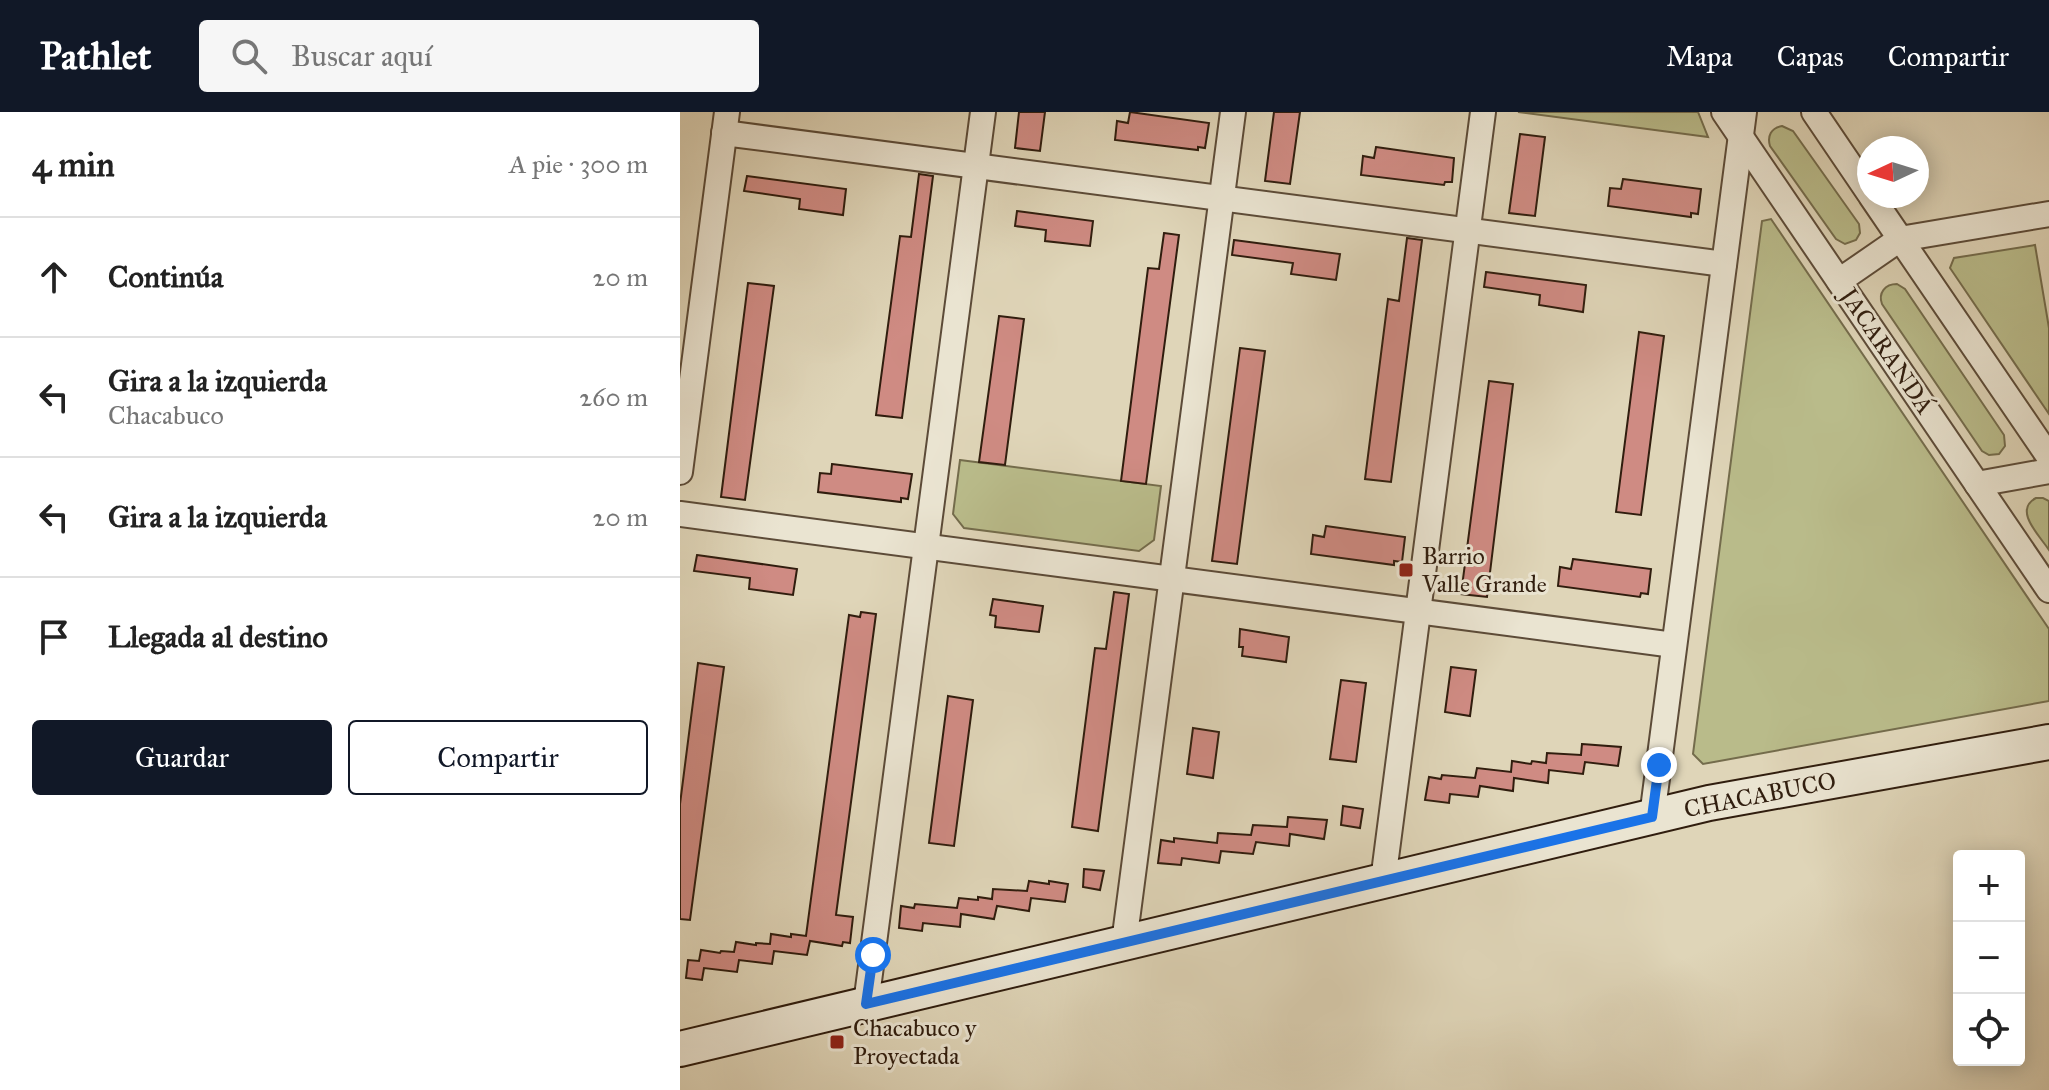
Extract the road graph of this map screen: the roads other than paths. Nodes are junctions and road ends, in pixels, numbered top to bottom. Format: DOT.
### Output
graph roads {
  1 [pos="983,112"];
  2 [pos="1233,112"];
  3 [pos="1483,112"];
  4 [pos="1724,112"];
  5 [pos="1814,112"];
  6 [pos="726,123"];
  7 [pos="1742,124"];
  8 [pos="976,166"];
  9 [pos="1857,175"];
  10 [pos="1222,198"];
  11 [pos="1879,208"];
  12 [pos="2049,214"];
  13 [pos="1468,230"];
  14 [pos="1900,239"];
  15 [pos="1724,264"];
  16 [pos="1839,281"];
  17 [pos="2049,457"];
  18 [pos="2049,471"];
  19 [pos="680,472"];
  20 [pos="1977,484"];
  21 [pos="680,514"];
  22 [pos="926,546"];
  23 [pos="1172,579"];
  24 [pos="2049,590"];
  25 [pos="1418,611"];
  26 [pos="1674,645"];
  27 [pos="2049,742"];
  28 [pos="1652,817"];
  29 [pos="1383,881"];
  30 [pos="1124,943"];
  31 [pos="866,1004"];
  32 [pos="680,1049"];
  1 -- 8 [label="street"];
  2 -- 10 [label="street"];
  3 -- 13 [label="street"];
  4 -- 7 [label="street, JACARANDÁ"];
  5 -- 9 [label="street"];
  6 -- 8 [label="street"];
  6 -- 19 [label="street"];
  7 -- 15 [label="street"];
  7 -- 16 [label="street, JACARANDÁ"];
  8 -- 10 [label="street"];
  8 -- 22 [label="street"];
  10 -- 13 [label="street"];
  10 -- 23 [label="street"];
  11 -- 14 [label="street"];
  12 -- 14 [label="street"];
  13 -- 15 [label="street"];
  13 -- 25 [label="street"];
  14 -- 16 [label="street"];
  14 -- 17 [label="street"];
  15 -- 26 [label="street"];
  16 -- 20 [label="street, JACARANDÁ"];
  18 -- 20 [label="street"];
  20 -- 24 [label="street, JACARANDÁ"];
  21 -- 22 [label="street"];
  22 -- 23 [label="street"];
  22 -- 31 [label="street"];
  23 -- 25 [label="street"];
  23 -- 30 [label="street"];
  25 -- 26 [label="street"];
  25 -- 29 [label="street"];
  26 -- 28 [label="street"];
  27 -- 28 [label="street, CHACABUCO"];
  28 -- 29 [label="street, CHACABUCO"];
  29 -- 30 [label="street, CHACABUCO"];
  30 -- 31 [label="street, CHACABUCO"];
  31 -- 32 [label="street, CHACABUCO"];
}
